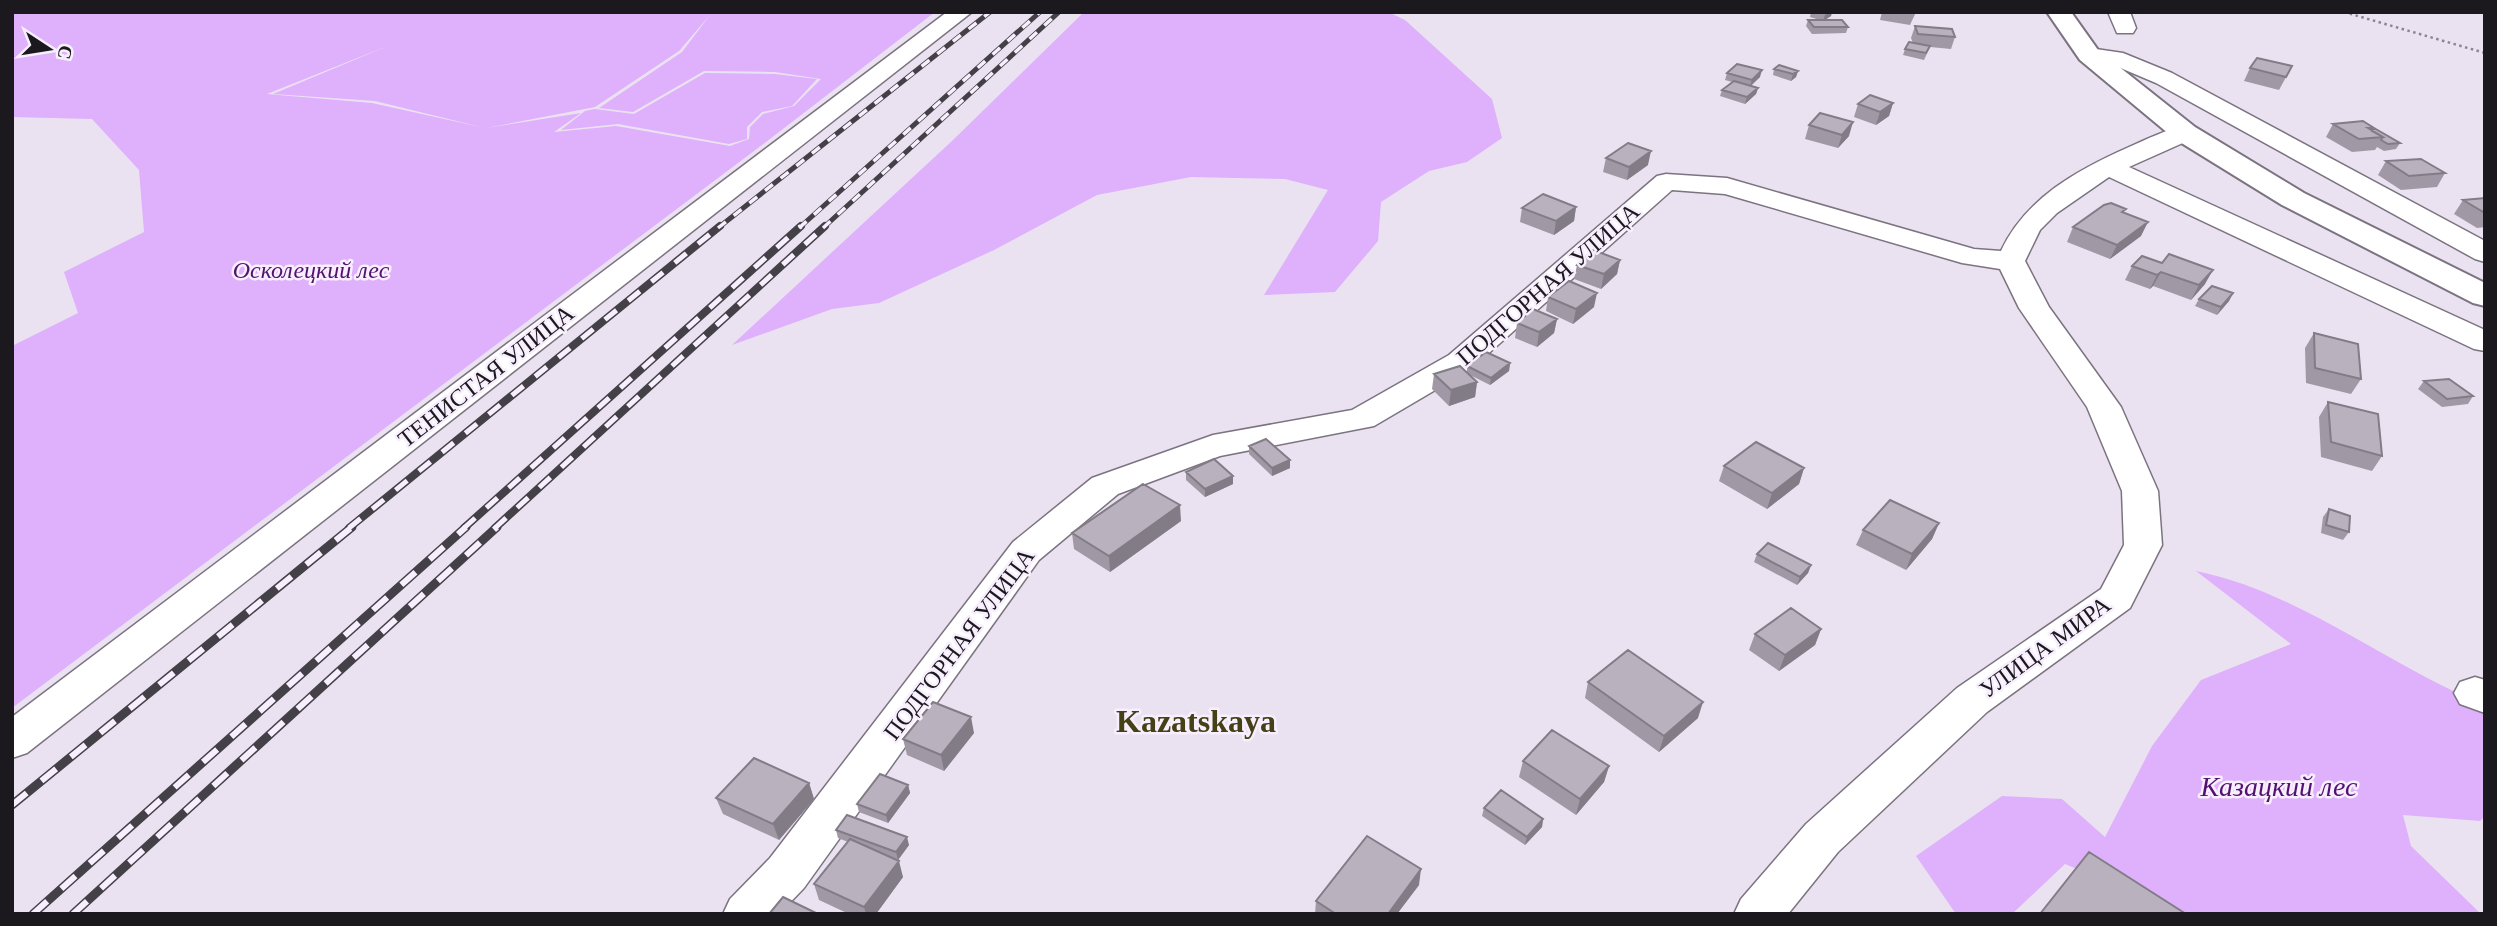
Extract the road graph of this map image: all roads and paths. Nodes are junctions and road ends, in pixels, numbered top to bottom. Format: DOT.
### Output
graph roads {
  1 [pos="961,12"];
  2 [pos="2059,12"];
  3 [pos="2344,12"];
  4 [pos="2485,52"];
  5 [pos="2089,55"];
  6 [pos="2185,133"];
  7 [pos="2107,166"];
  8 [pos="2485,253"];
  9 [pos="2011,261"];
  10 [pos="2485,296"];
  11 [pos="2485,342"];
  12 [pos="12,741"];
  13 [pos="747,914"];
  14 [pos="1758,914"];
  1 -- 12 [label="street, ТЕНИСТАЯ УЛИЦА"];
  2 -- 5 [label="main road"];
  3 -- 4 [label="path"];
  5 -- 6 [label="main road"];
  5 -- 8 [label="street"];
  6 -- 7 [label="street"];
  6 -- 10 [label="main road"];
  7 -- 9 [label="street"];
  7 -- 11 [label="street"];
  9 -- 13 [label="street, ПОДГОРНАЯ УЛИЦА"];
  9 -- 14 [label="street, УЛИЦА МИРА"];
}
